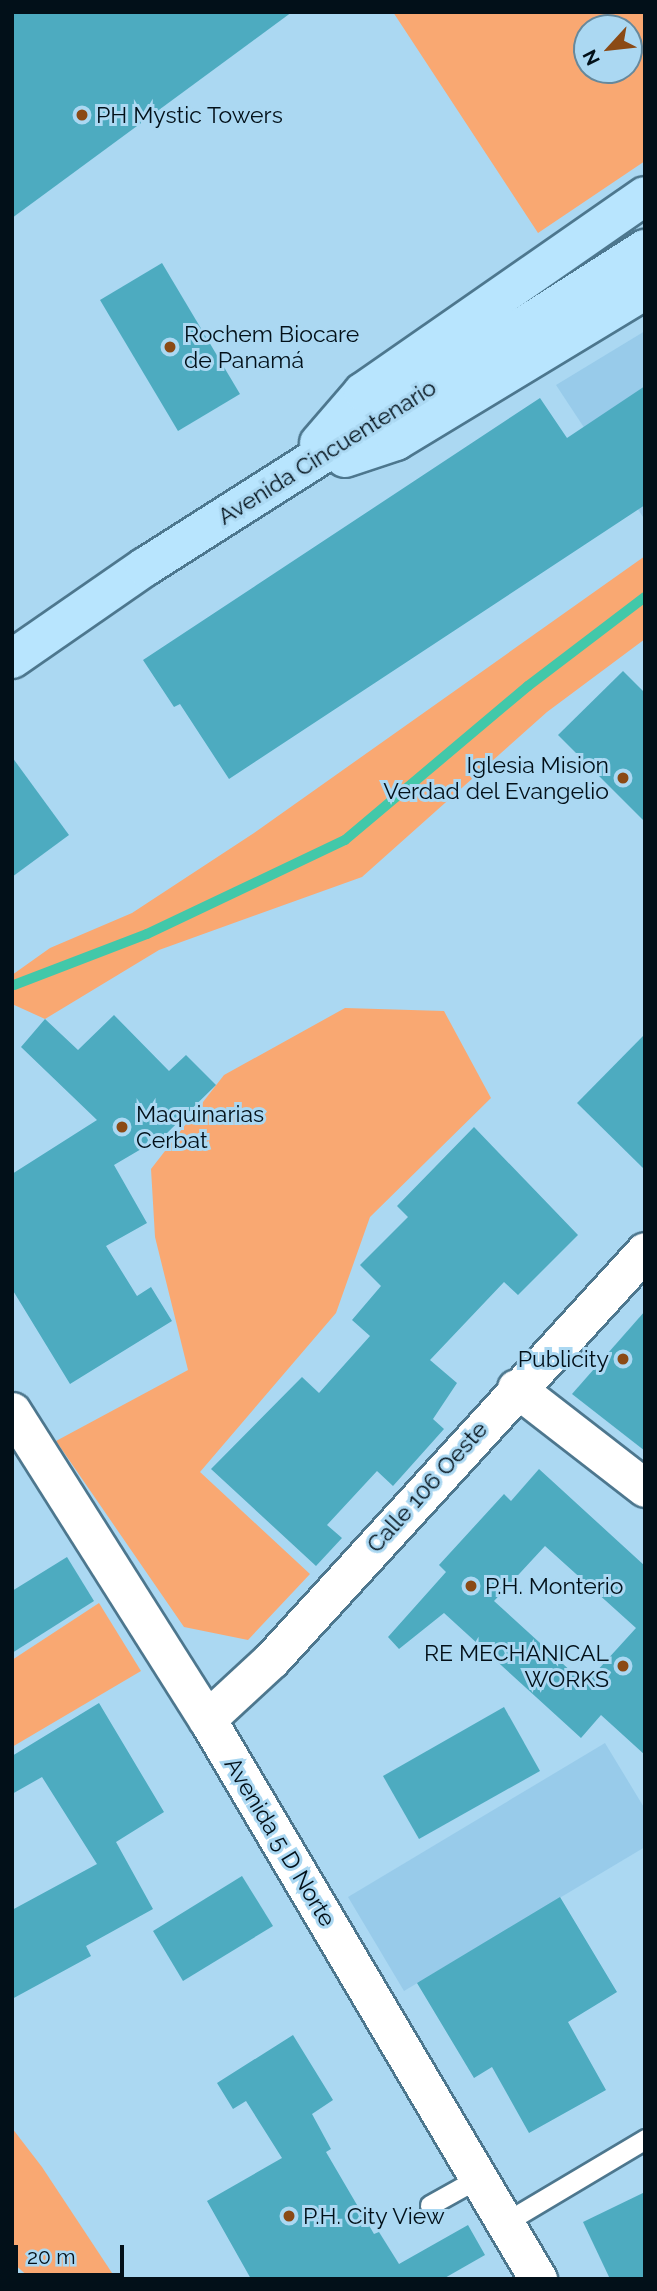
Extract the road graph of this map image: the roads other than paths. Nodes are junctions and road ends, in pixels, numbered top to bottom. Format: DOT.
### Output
graph roads {
  1 [pos="645,196"];
  2 [pos="645,249"];
  3 [pos="645,290"];
  4 [pos="290,476"];
  5 [pos="12,659"];
  6 [pos="645,1251"];
  7 [pos="516,1388"];
  8 [pos="12,1411"];
  9 [pos="645,1489"];
  10 [pos="207,1719"];
  11 [pos="645,2139"];
  12 [pos="480,2177"];
  13 [pos="430,2205"];
  14 [pos="506,2222"];
  15 [pos="538,2279"];
  1 -- 4 [label="main road"];
  2 -- 4 [label="main road, Avenida Cincuentenario"];
  3 -- 4 [label="main road"];
  4 -- 5 [label="main road, Avenida Cincuentenario"];
  6 -- 7 [label="street, Calle 106 Oeste"];
  7 -- 9 [label="street"];
  7 -- 10 [label="street, Calle 106 Oeste"];
  8 -- 10 [label="street, Avenida 5 D Norte"];
  10 -- 12 [label="street, Avenida 5 D Norte"];
  11 -- 14 [label="lane"];
  12 -- 13 [label="lane"];
  12 -- 14 [label="street, Avenida 5 D Norte"];
  14 -- 15 [label="street, Avenida 5 D Norte"];
}
